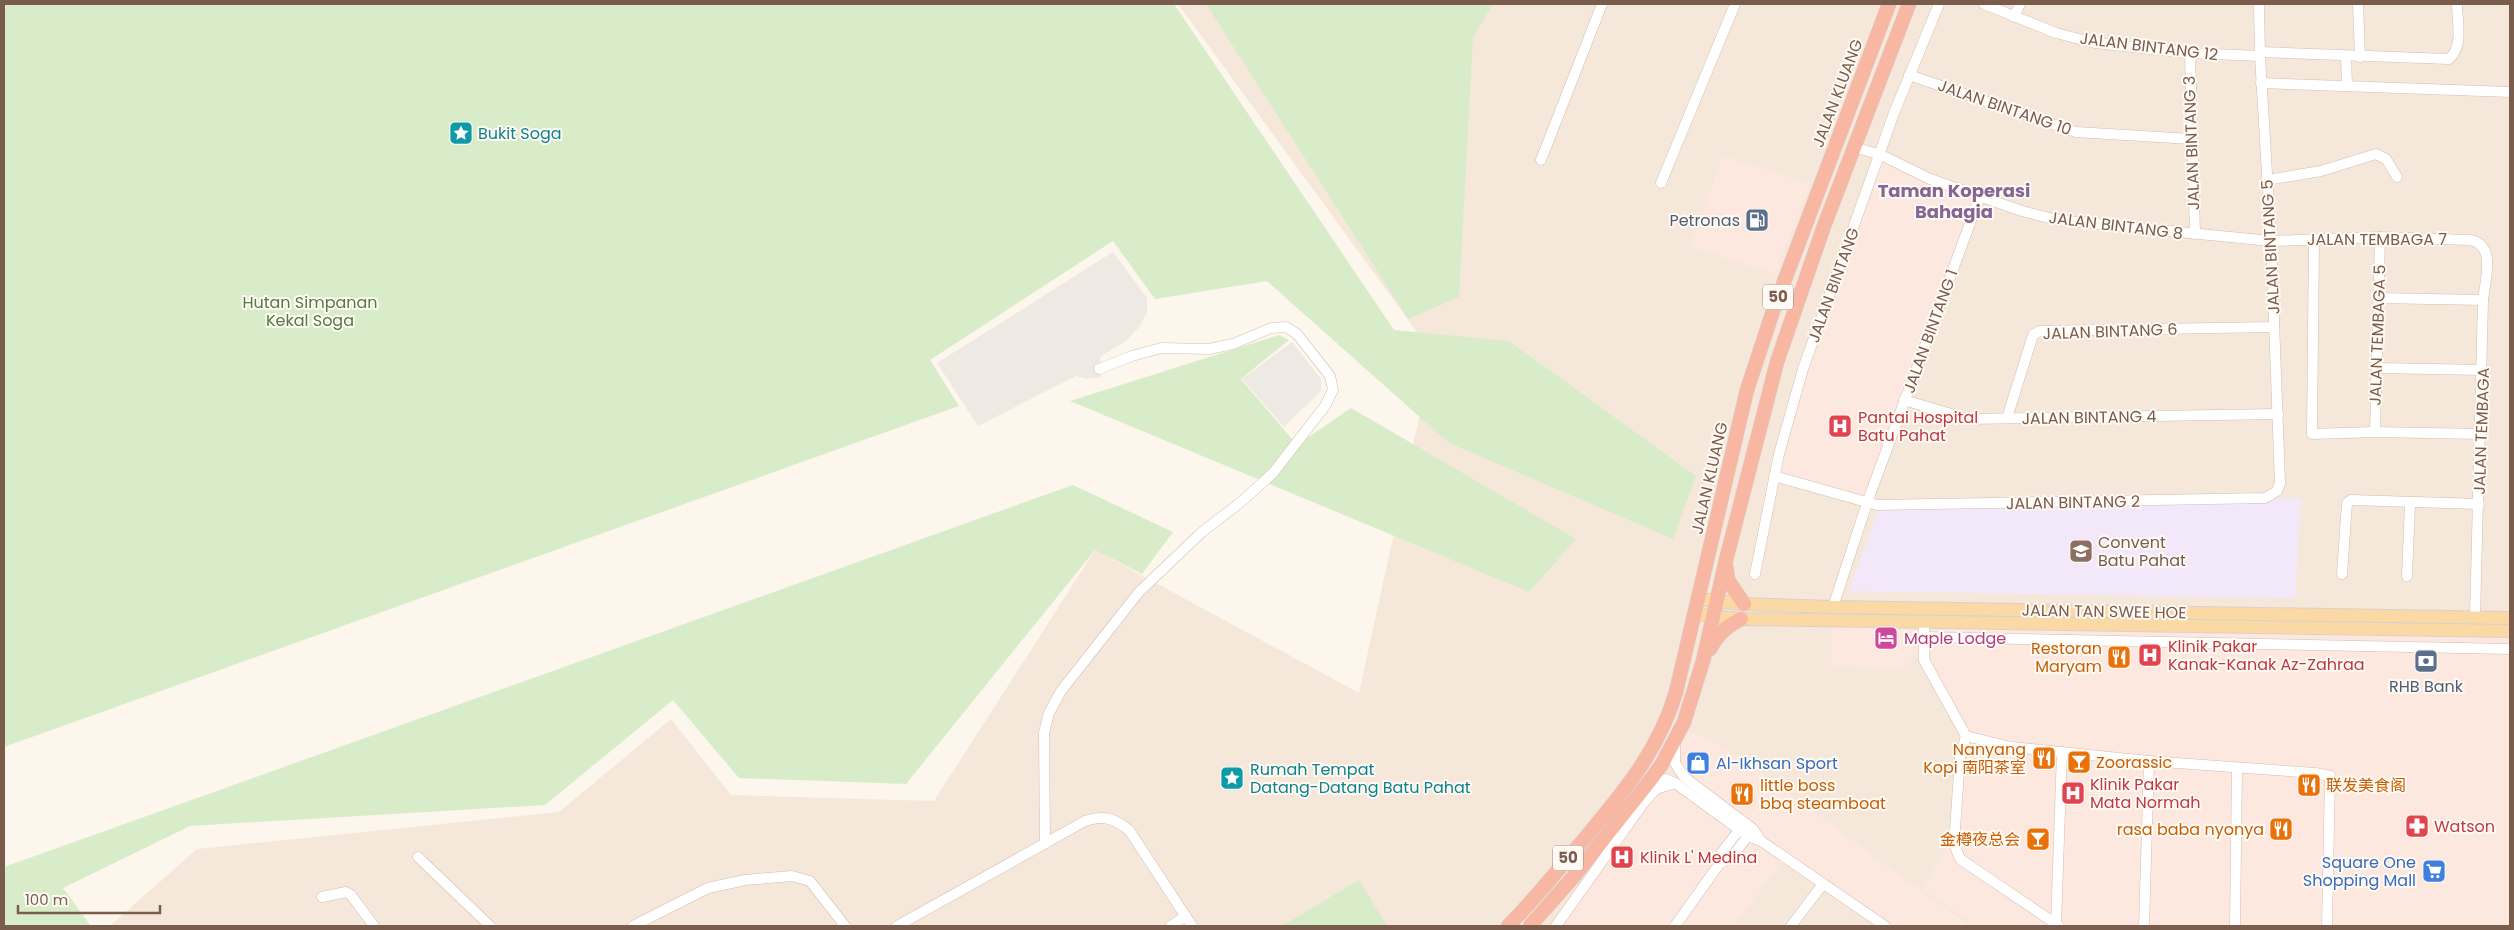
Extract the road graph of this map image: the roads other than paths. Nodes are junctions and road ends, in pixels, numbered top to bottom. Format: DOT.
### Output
graph roads {
  1 [pos="1602,4"];
  2 [pos="1736,4"];
  3 [pos="1889,4"];
  4 [pos="1909,4"];
  5 [pos="1939,4"];
  6 [pos="1984,4"];
  7 [pos="2020,4"];
  8 [pos="2259,4"];
  9 [pos="2358,4"];
  10 [pos="2457,4"];
  11 [pos="2014,17"];
  12 [pos="2190,53"];
  13 [pos="2260,54"];
  14 [pos="2346,56"];
  15 [pos="2360,57"];
  16 [pos="1909,75"];
  17 [pos="2261,83"];
  18 [pos="2348,84"];
  19 [pos="2510,92"];
  20 [pos="2191,139"];
  21 [pos="1854,147"];
  22 [pos="1880,155"];
  23 [pos="1541,160"];
  24 [pos="2397,177"];
  25 [pos="2267,180"];
  26 [pos="1660,183"];
  27 [pos="1980,196"];
  28 [pos="2195,234"];
  29 [pos="2380,237"];
  30 [pos="2314,239"];
  31 [pos="2271,241"];
  32 [pos="2482,245"];
  33 [pos="2378,298"];
  34 [pos="2484,300"];
  35 [pos="2274,327"];
  36 [pos="2376,368"];
  37 [pos="1100,369"];
  38 [pos="2483,370"];
  39 [pos="1904,400"];
  40 [pos="2278,414"];
  41 [pos="2007,418"];
  42 [pos="2374,432"];
  43 [pos="2481,434"];
  44 [pos="1774,476"];
  45 [pos="2277,491"];
  46 [pos="1867,503"];
  47 [pos="2410,504"];
  48 [pos="2478,504"];
  49 [pos="1726,560"];
  50 [pos="1755,574"];
  51 [pos="2342,574"];
  52 [pos="2407,576"];
  53 [pos="1698,599"];
  54 [pos="1717,602"];
  55 [pos="1744,604"];
  56 [pos="1833,607"];
  57 [pos="1695,614"];
  58 [pos="1713,617"];
  59 [pos="2475,618"];
  60 [pos="2510,618"];
  61 [pos="1741,619"];
  62 [pos="1924,622"];
  63 [pos="2510,631"];
  64 [pos="1923,636"];
  65 [pos="2510,649"];
  66 [pos="1703,661"];
  67 [pos="1966,736"];
  68 [pos="1676,740"];
  69 [pos="2062,752"];
  70 [pos="2149,761"];
  71 [pos="2237,768"];
  72 [pos="1648,783"];
  73 [pos="1675,783"];
  74 [pos="1742,826"];
  75 [pos="1751,833"];
  76 [pos="1045,844"];
  77 [pos="418,857"];
  78 [pos="1720,863"];
  79 [pos="1824,884"];
  80 [pos="322,897"];
  81 [pos="1186,916"];
  82 [pos="374,926"];
  83 [pos="490,926"];
  84 [pos="633,926"];
  85 [pos="845,926"];
  86 [pos="897,926"];
  87 [pos="1171,926"];
  88 [pos="1192,926"];
  89 [pos="1508,926"];
  90 [pos="1530,926"];
  91 [pos="1556,926"];
  92 [pos="1675,926"];
  93 [pos="1791,926"];
  94 [pos="1885,926"];
  95 [pos="2058,926"];
  96 [pos="2144,926"];
  97 [pos="2235,926"];
  98 [pos="2327,926"];
  1 -- 23 [label="street"];
  2 -- 26 [label="street"];
  3 -- 53 [label="highway, JALAN KLUANG / 50"];
  4 -- 21 [label="highway, 50"];
  5 -- 16 [label="street, JALAN BINTANG"];
  6 -- 11 [label="street, JALAN BINTANG 12"];
  7 -- 11 [label="street"];
  8 -- 13 [label="street, JALAN BINTANG 5"];
  9 -- 15 [label="street"];
  10 -- 15 [label="street, JALAN BINTANG 12"];
  11 -- 12 [label="street, JALAN BINTANG 12"];
  12 -- 13 [label="street, JALAN BINTANG 12"];
  12 -- 20 [label="street, JALAN BINTANG 3"];
  13 -- 14 [label="street, JALAN BINTANG 12"];
  13 -- 17 [label="street, JALAN BINTANG 5"];
  14 -- 15 [label="street, JALAN BINTANG 12"];
  14 -- 18 [label="street"];
  16 -- 20 [label="street, JALAN BINTANG 10"];
  16 -- 22 [label="street, JALAN BINTANG"];
  17 -- 18 [label="street"];
  17 -- 25 [label="street, JALAN BINTANG 5"];
  18 -- 19 [label="street"];
  20 -- 28 [label="street, JALAN BINTANG 3"];
  21 -- 22 [label="street, JALAN BINTANG 8"];
  21 -- 49 [label="highway, 50"];
  22 -- 27 [label="street, JALAN BINTANG 8"];
  22 -- 44 [label="street, JALAN BINTANG"];
  24 -- 25 [label="street"];
  25 -- 31 [label="street, JALAN BINTANG 5"];
  27 -- 28 [label="street, JALAN BINTANG 8"];
  27 -- 39 [label="street, JALAN BINTANG 1"];
  28 -- 31 [label="street, JALAN BINTANG 8"];
  29 -- 30 [label="street, JALAN TEMBAGA 7"];
  29 -- 32 [label="street, JALAN TEMBAGA 7"];
  29 -- 33 [label="street, JALAN TEMBAGA 5"];
  30 -- 31 [label="street, JALAN TEMBAGA 7"];
  30 -- 42 [label="street"];
  31 -- 35 [label="street, JALAN BINTANG 5"];
  32 -- 34 [label="street, JALAN TEMBAGA"];
  33 -- 34 [label="street"];
  33 -- 36 [label="street, JALAN TEMBAGA 5"];
  34 -- 38 [label="street, JALAN TEMBAGA"];
  35 -- 40 [label="street, JALAN BINTANG 5"];
  35 -- 41 [label="street, JALAN BINTANG 6"];
  36 -- 38 [label="street"];
  36 -- 42 [label="street, JALAN TEMBAGA 5"];
  37 -- 76 [label="street"];
  38 -- 43 [label="street, JALAN TEMBAGA"];
  39 -- 41 [label="street, JALAN BINTANG 4"];
  39 -- 46 [label="street, JALAN BINTANG 1"];
  40 -- 41 [label="street, JALAN BINTANG 4"];
  40 -- 45 [label="street, JALAN BINTANG 5"];
  42 -- 43 [label="street"];
  43 -- 48 [label="street, JALAN TEMBAGA"];
  44 -- 46 [label="street, JALAN BINTANG 2"];
  44 -- 50 [label="street, JALAN BINTANG"];
  45 -- 46 [label="street, JALAN BINTANG 2"];
  46 -- 56 [label="street, JALAN BINTANG 1"];
  47 -- 48 [label="street"];
  47 -- 51 [label="street"];
  47 -- 52 [label="street"];
  48 -- 59 [label="street, JALAN TEMBAGA"];
  49 -- 54 [label="highway, 50"];
  49 -- 55 [label="highway"];
  53 -- 54 [label="main road, JALAN TAN SWEE HOE"];
  53 -- 57 [label="highway, JALAN KLUANG / 50"];
  54 -- 55 [label="main road, JALAN TAN SWEE HOE"];
  54 -- 58 [label="highway, 50"];
  55 -- 56 [label="main road, JALAN TAN SWEE HOE"];
  56 -- 59 [label="main road, JALAN TAN SWEE HOE"];
  57 -- 58 [label="main road, JALAN TAN SWEE HOE"];
  57 -- 89 [label="highway, JALAN KLUANG / 50"];
  58 -- 61 [label="main road, JALAN TAN SWEE HOE"];
  58 -- 66 [label="highway, 50"];
  59 -- 60 [label="main road, JALAN TAN SWEE HOE"];
  61 -- 62 [label="main road, JALAN TAN SWEE HOE"];
  61 -- 66 [label="highway"];
  62 -- 63 [label="main road, JALAN TAN SWEE HOE"];
  62 -- 64 [label="street"];
  64 -- 65 [label="street"];
  64 -- 67 [label="street"];
  66 -- 68 [label="highway, 50"];
  67 -- 69 [label="street"];
  67 -- 95 [label="street"];
  68 -- 72 [label="highway, 50"];
  68 -- 74 [label="street"];
  69 -- 70 [label="street"];
  69 -- 95 [label="street"];
  70 -- 71 [label="street"];
  70 -- 96 [label="street"];
  71 -- 97 [label="street"];
  71 -- 98 [label="street"];
  72 -- 73 [label="street"];
  72 -- 90 [label="highway, 50"];
  73 -- 74 [label="street"];
  73 -- 91 [label="street"];
  74 -- 75 [label="street"];
  74 -- 78 [label="street"];
  75 -- 78 [label="street"];
  75 -- 79 [label="street"];
  76 -- 81 [label="street"];
  76 -- 86 [label="street"];
  77 -- 83 [label="street"];
  78 -- 92 [label="street"];
  79 -- 93 [label="street"];
  79 -- 94 [label="street"];
  80 -- 82 [label="street"];
  81 -- 87 [label="street"];
  81 -- 88 [label="street"];
  84 -- 85 [label="street"];
}
